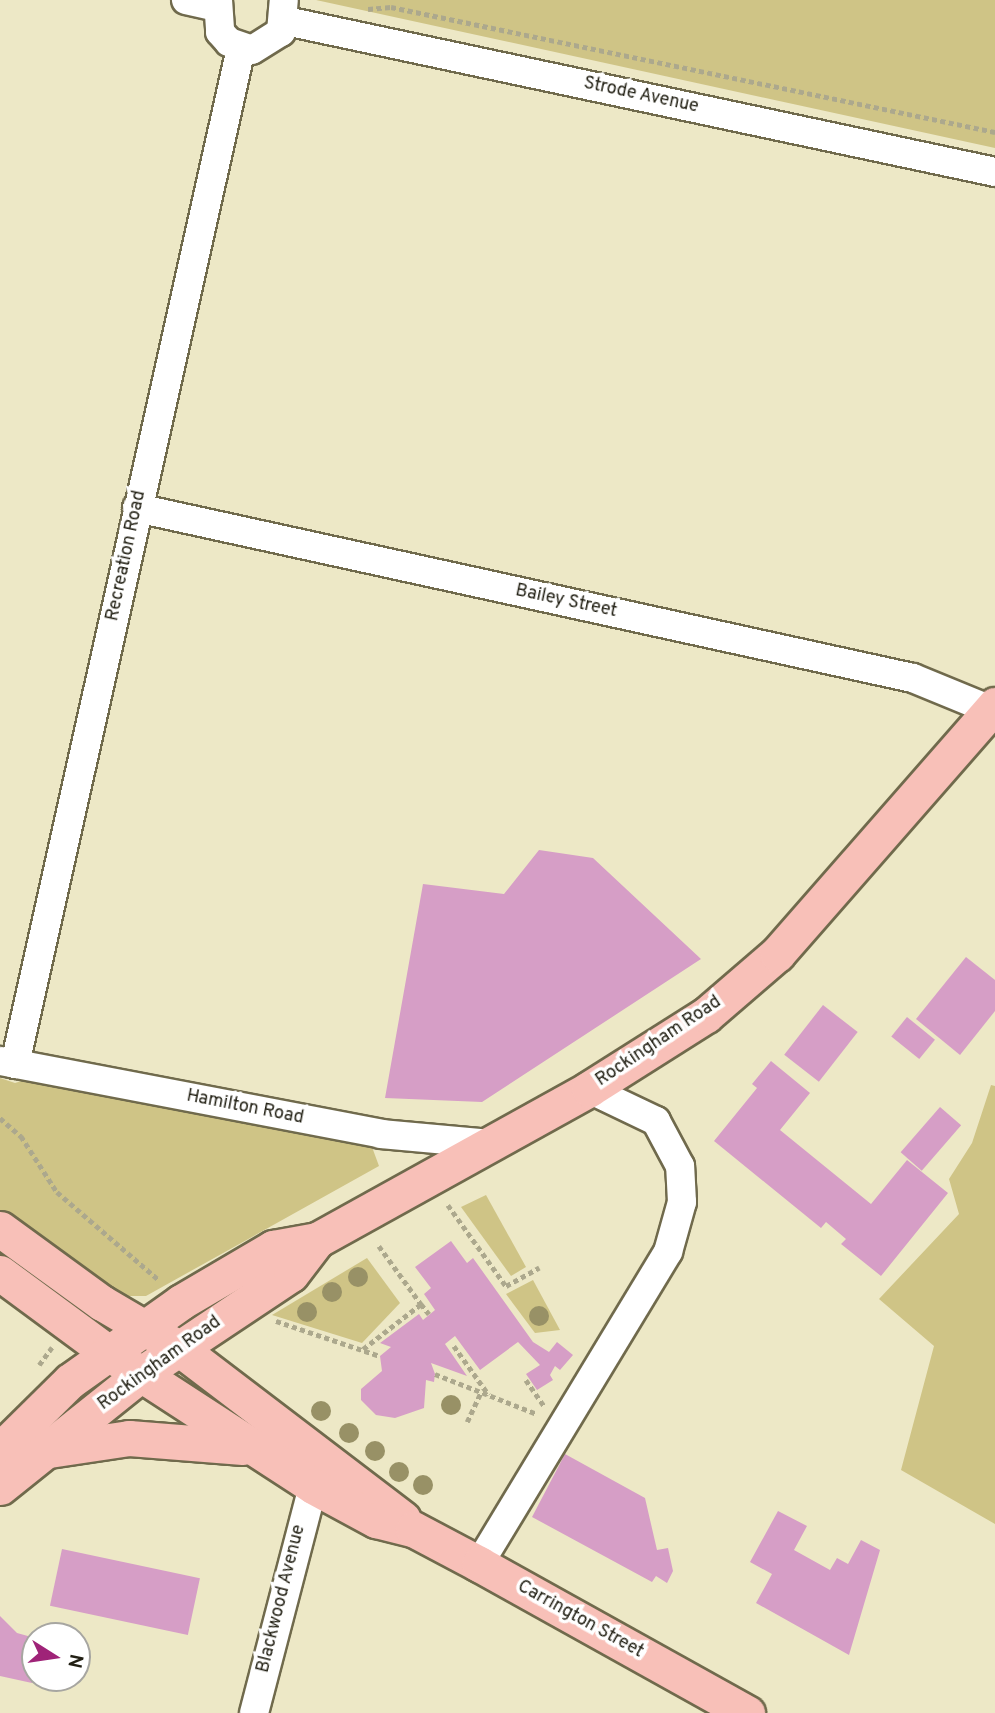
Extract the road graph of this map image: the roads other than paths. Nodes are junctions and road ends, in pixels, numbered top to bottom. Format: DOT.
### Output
graph roads {
  1 [pos="186,0"];
  2 [pos="217,4"];
  3 [pos="285,11"];
  4 [pos="241,48"];
  5 [pos="995,172"];
  6 [pos="138,508"];
  7 [pos="993,708"];
  8 [pos="8,1062"];
  9 [pos="589,1089"];
  10 [pos="491,1144"];
  11 [pos="0,1229"];
  12 [pos="317,1240"];
  13 [pos="0,1273"];
  14 [pos="142,1326"];
  15 [pos="180,1349"];
  16 [pos="107,1352"];
  17 [pos="141,1374"];
  18 [pos="254,1448"];
  19 [pos="0,1450"];
  20 [pos="49,1450"];
  21 [pos="313,1486"];
  22 [pos="0,1488"];
  23 [pos="413,1529"];
  24 [pos="479,1564"];
  25 [pos="254,1713"];
  26 [pos="747,1713"];
  1 -- 2 [label="street"];
  2 -- 4 [label="street"];
  3 -- 4 [label="street"];
  3 -- 5 [label="street, Strode Avenue"];
  4 -- 6 [label="street, Recreation Road"];
  6 -- 7 [label="street, Bailey Street"];
  6 -- 8 [label="street, Recreation Road"];
  7 -- 9 [label="main road, Rockingham Road"];
  8 -- 10 [label="street, Hamilton Road"];
  9 -- 10 [label="main road, Rockingham Road"];
  9 -- 24 [label="street"];
  10 -- 12 [label="main road, Rockingham Road"];
  11 -- 14 [label="main road, Carrington Street"];
  12 -- 14 [label="main road, Rockingham Road"];
  12 -- 15 [label="main road, Rockingham Road"];
  13 -- 16 [label="main road, Carrington Street"];
  14 -- 15 [label="main road, Carrington Street"];
  14 -- 16 [label="main road, Rockingham Road"];
  15 -- 17 [label="main road, Rockingham Road"];
  15 -- 23 [label="main road, Carrington Street"];
  16 -- 17 [label="main road, Carrington Street"];
  16 -- 19 [label="main road, Rockingham Road"];
  17 -- 18 [label="main road, Carrington Street"];
  17 -- 20 [label="main road, Rockingham Road"];
  18 -- 20 [label="main road"];
  18 -- 21 [label="main road, Carrington Street"];
  20 -- 22 [label="main road, Rockingham Road"];
  21 -- 23 [label="main road, Carrington Street"];
  21 -- 25 [label="street, Blackwood Avenue"];
  23 -- 24 [label="main road, Carrington Street"];
  24 -- 26 [label="main road, Carrington Street"];
}
